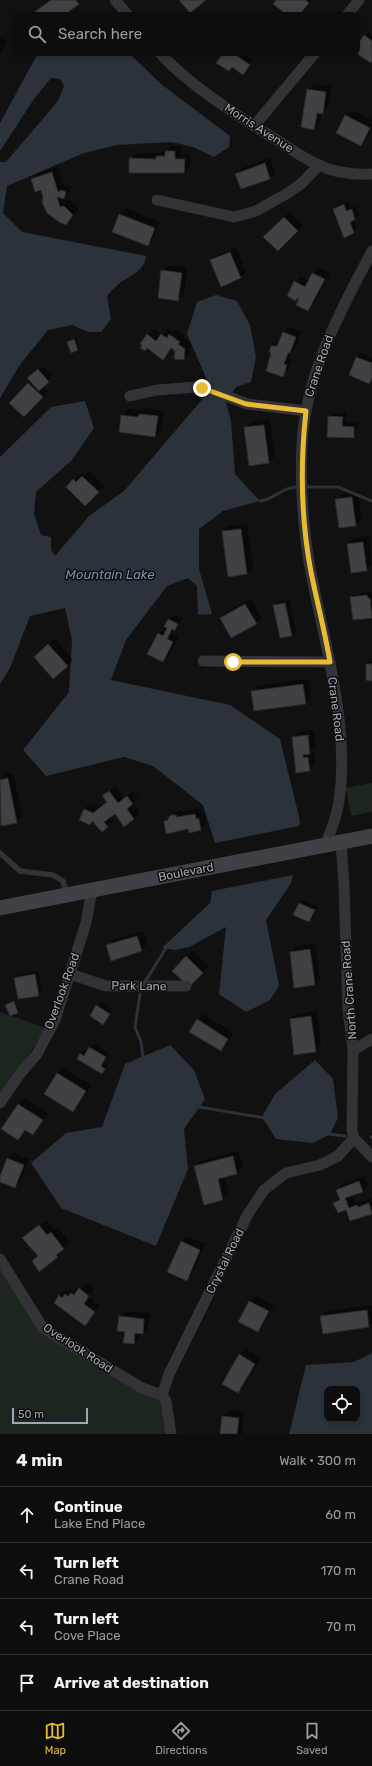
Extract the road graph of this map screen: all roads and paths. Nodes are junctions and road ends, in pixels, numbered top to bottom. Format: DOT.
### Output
graph roads {
  1 [pos="115,0"];
  2 [pos="359,0"];
  3 [pos="125,12"];
  4 [pos="349,12"];
  5 [pos="163,56"];
  6 [pos="312,56"];
  7 [pos="254,126"];
  8 [pos="319,166"];
  9 [pos="372,174"];
  10 [pos="157,200"];
  11 [pos="372,251"];
  12 [pos="130,396"];
  13 [pos="306,411"];
  14 [pos="203,661"];
  15 [pos="330,662"];
  16 [pos="372,836"];
  17 [pos="341,842"];
  18 [pos="325,845"];
  19 [pos="0,852"];
  20 [pos="92,890"];
  21 [pos="68,895"];
  22 [pos="0,908"];
  23 [pos="70,974"];
  24 [pos="186,986"];
  25 [pos="372,1040"];
  26 [pos="353,1050"];
  27 [pos="0,1103"];
  28 [pos="354,1138"];
  29 [pos="372,1157"];
  30 [pos="0,1259"];
  31 [pos="162,1395"];
  32 [pos="171,1434"];
  1 -- 3 [label="street"];
  2 -- 4 [label="street"];
  5 -- 7 [label="street, Morris Avenue"];
  6 -- 7 [label="street"];
  7 -- 8 [label="street, Morris Avenue"];
  8 -- 9 [label="street, Morris Avenue"];
  8 -- 10 [label="street"];
  11 -- 13 [label="street, Crane Road"];
  12 -- 13 [label="street"];
  13 -- 15 [label="street, Crane Road"];
  14 -- 15 [label="street"];
  15 -- 18 [label="street, Crane Road"];
  16 -- 17 [label="main road, Boulevard"];
  17 -- 18 [label="main road, Boulevard"];
  17 -- 26 [label="street, North Crane Road"];
  18 -- 20 [label="main road, Boulevard"];
  19 -- 21 [label="lane"];
  20 -- 21 [label="main road, Boulevard"];
  20 -- 23 [label="street, Overlook Road"];
  21 -- 22 [label="main road, Boulevard"];
  23 -- 24 [label="street, Park Lane"];
  23 -- 27 [label="street, Overlook Road"];
  25 -- 26 [label="street"];
  26 -- 28 [label="street, North Crane Road"];
  28 -- 29 [label="street"];
  28 -- 31 [label="street, Crystal Road"];
  30 -- 31 [label="street, Overlook Road"];
  31 -- 32 [label="street"];
}
